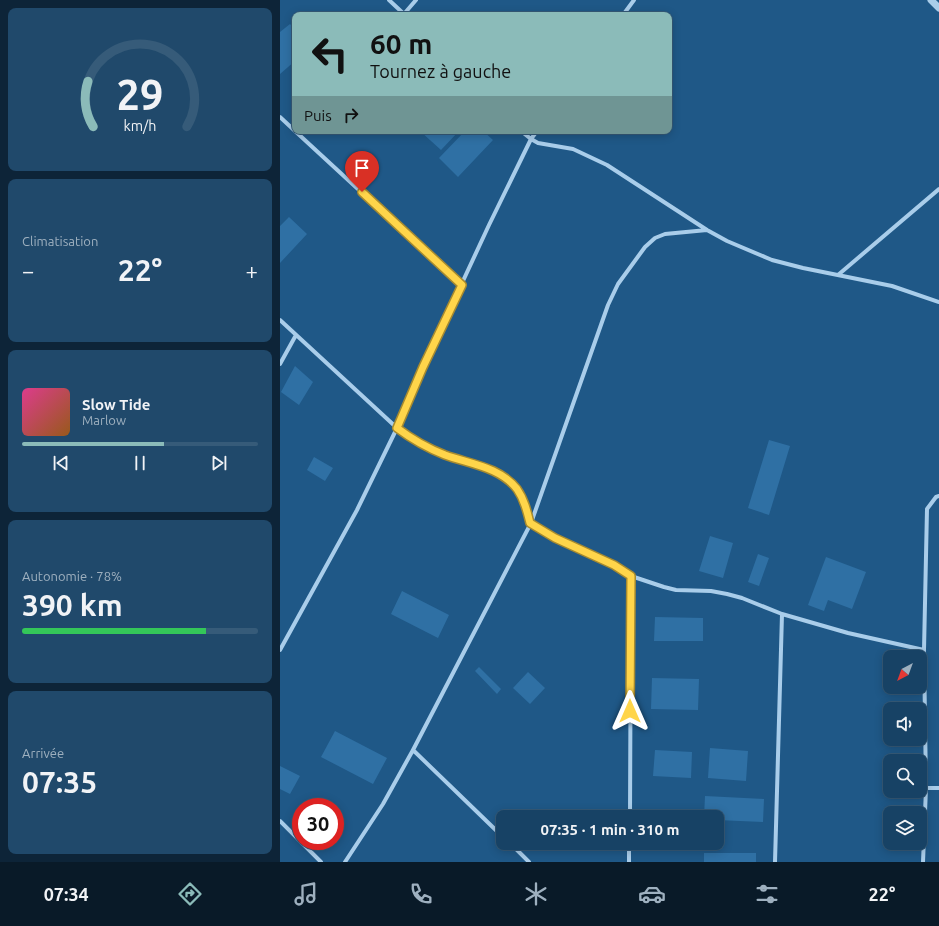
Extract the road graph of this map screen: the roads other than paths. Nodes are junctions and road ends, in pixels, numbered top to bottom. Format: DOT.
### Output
graph roads {
  1 [pos="389,0"];
  2 [pos="416,0"];
  3 [pos="634,0"];
  4 [pos="931,0"];
  5 [pos="939,7"];
  6 [pos="402,12"];
  7 [pos="406,12"];
  8 [pos="625,12"];
  9 [pos="280,117"];
  10 [pos="292,128"];
  11 [pos="298,134"];
  12 [pos="525,134"];
  13 [pos="535,134"];
  14 [pos="531,139"];
  15 [pos="939,189"];
  16 [pos="707,230"];
  17 [pos="838,275"];
  18 [pos="462,285"];
  19 [pos="939,302"];
  20 [pos="280,320"];
  21 [pos="296,335"];
  22 [pos="280,364"];
  23 [pos="397,428"];
  24 [pos="939,496"];
  25 [pos="530,523"];
  26 [pos="631,576"];
  27 [pos="782,614"];
  28 [pos="280,650"];
  29 [pos="924,650"];
  30 [pos="925,694"];
  31 [pos="413,750"];
  32 [pos="926,754"];
  33 [pos="927,788"];
  34 [pos="939,788"];
  35 [pos="926,798"];
  36 [pos="630,810"];
  37 [pos="280,821"];
  38 [pos="496,830"];
  39 [pos="517,850"];
  40 [pos="630,850"];
  41 [pos="321,862"];
  42 [pos="345,862"];
  43 [pos="530,862"];
  44 [pos="629,862"];
  45 [pos="776,862"];
  46 [pos="923,862"];
  1 -- 6 [label="street"];
  2 -- 7 [label="street"];
  3 -- 8 [label="street"];
  4 -- 5 [label="street"];
  9 -- 10 [label="street"];
  11 -- 18 [label="street"];
  12 -- 14 [label="street"];
  13 -- 14 [label="street"];
  14 -- 16 [label="street"];
  14 -- 18 [label="street"];
  15 -- 17 [label="street"];
  16 -- 17 [label="street"];
  16 -- 25 [label="street"];
  17 -- 19 [label="street"];
  18 -- 23 [label="street"];
  20 -- 21 [label="street"];
  21 -- 22 [label="street"];
  21 -- 23 [label="street"];
  23 -- 25 [label="street"];
  23 -- 28 [label="street"];
  24 -- 29 [label="street"];
  25 -- 26 [label="street"];
  25 -- 31 [label="street"];
  26 -- 27 [label="street"];
  26 -- 36 [label="street"];
  27 -- 29 [label="street"];
  27 -- 45 [label="street"];
  30 -- 32 [label="street"];
  31 -- 38 [label="street"];
  31 -- 42 [label="street"];
  33 -- 34 [label="street"];
  35 -- 46 [label="street"];
  37 -- 41 [label="street"];
  39 -- 43 [label="street"];
  40 -- 44 [label="street"];
}
